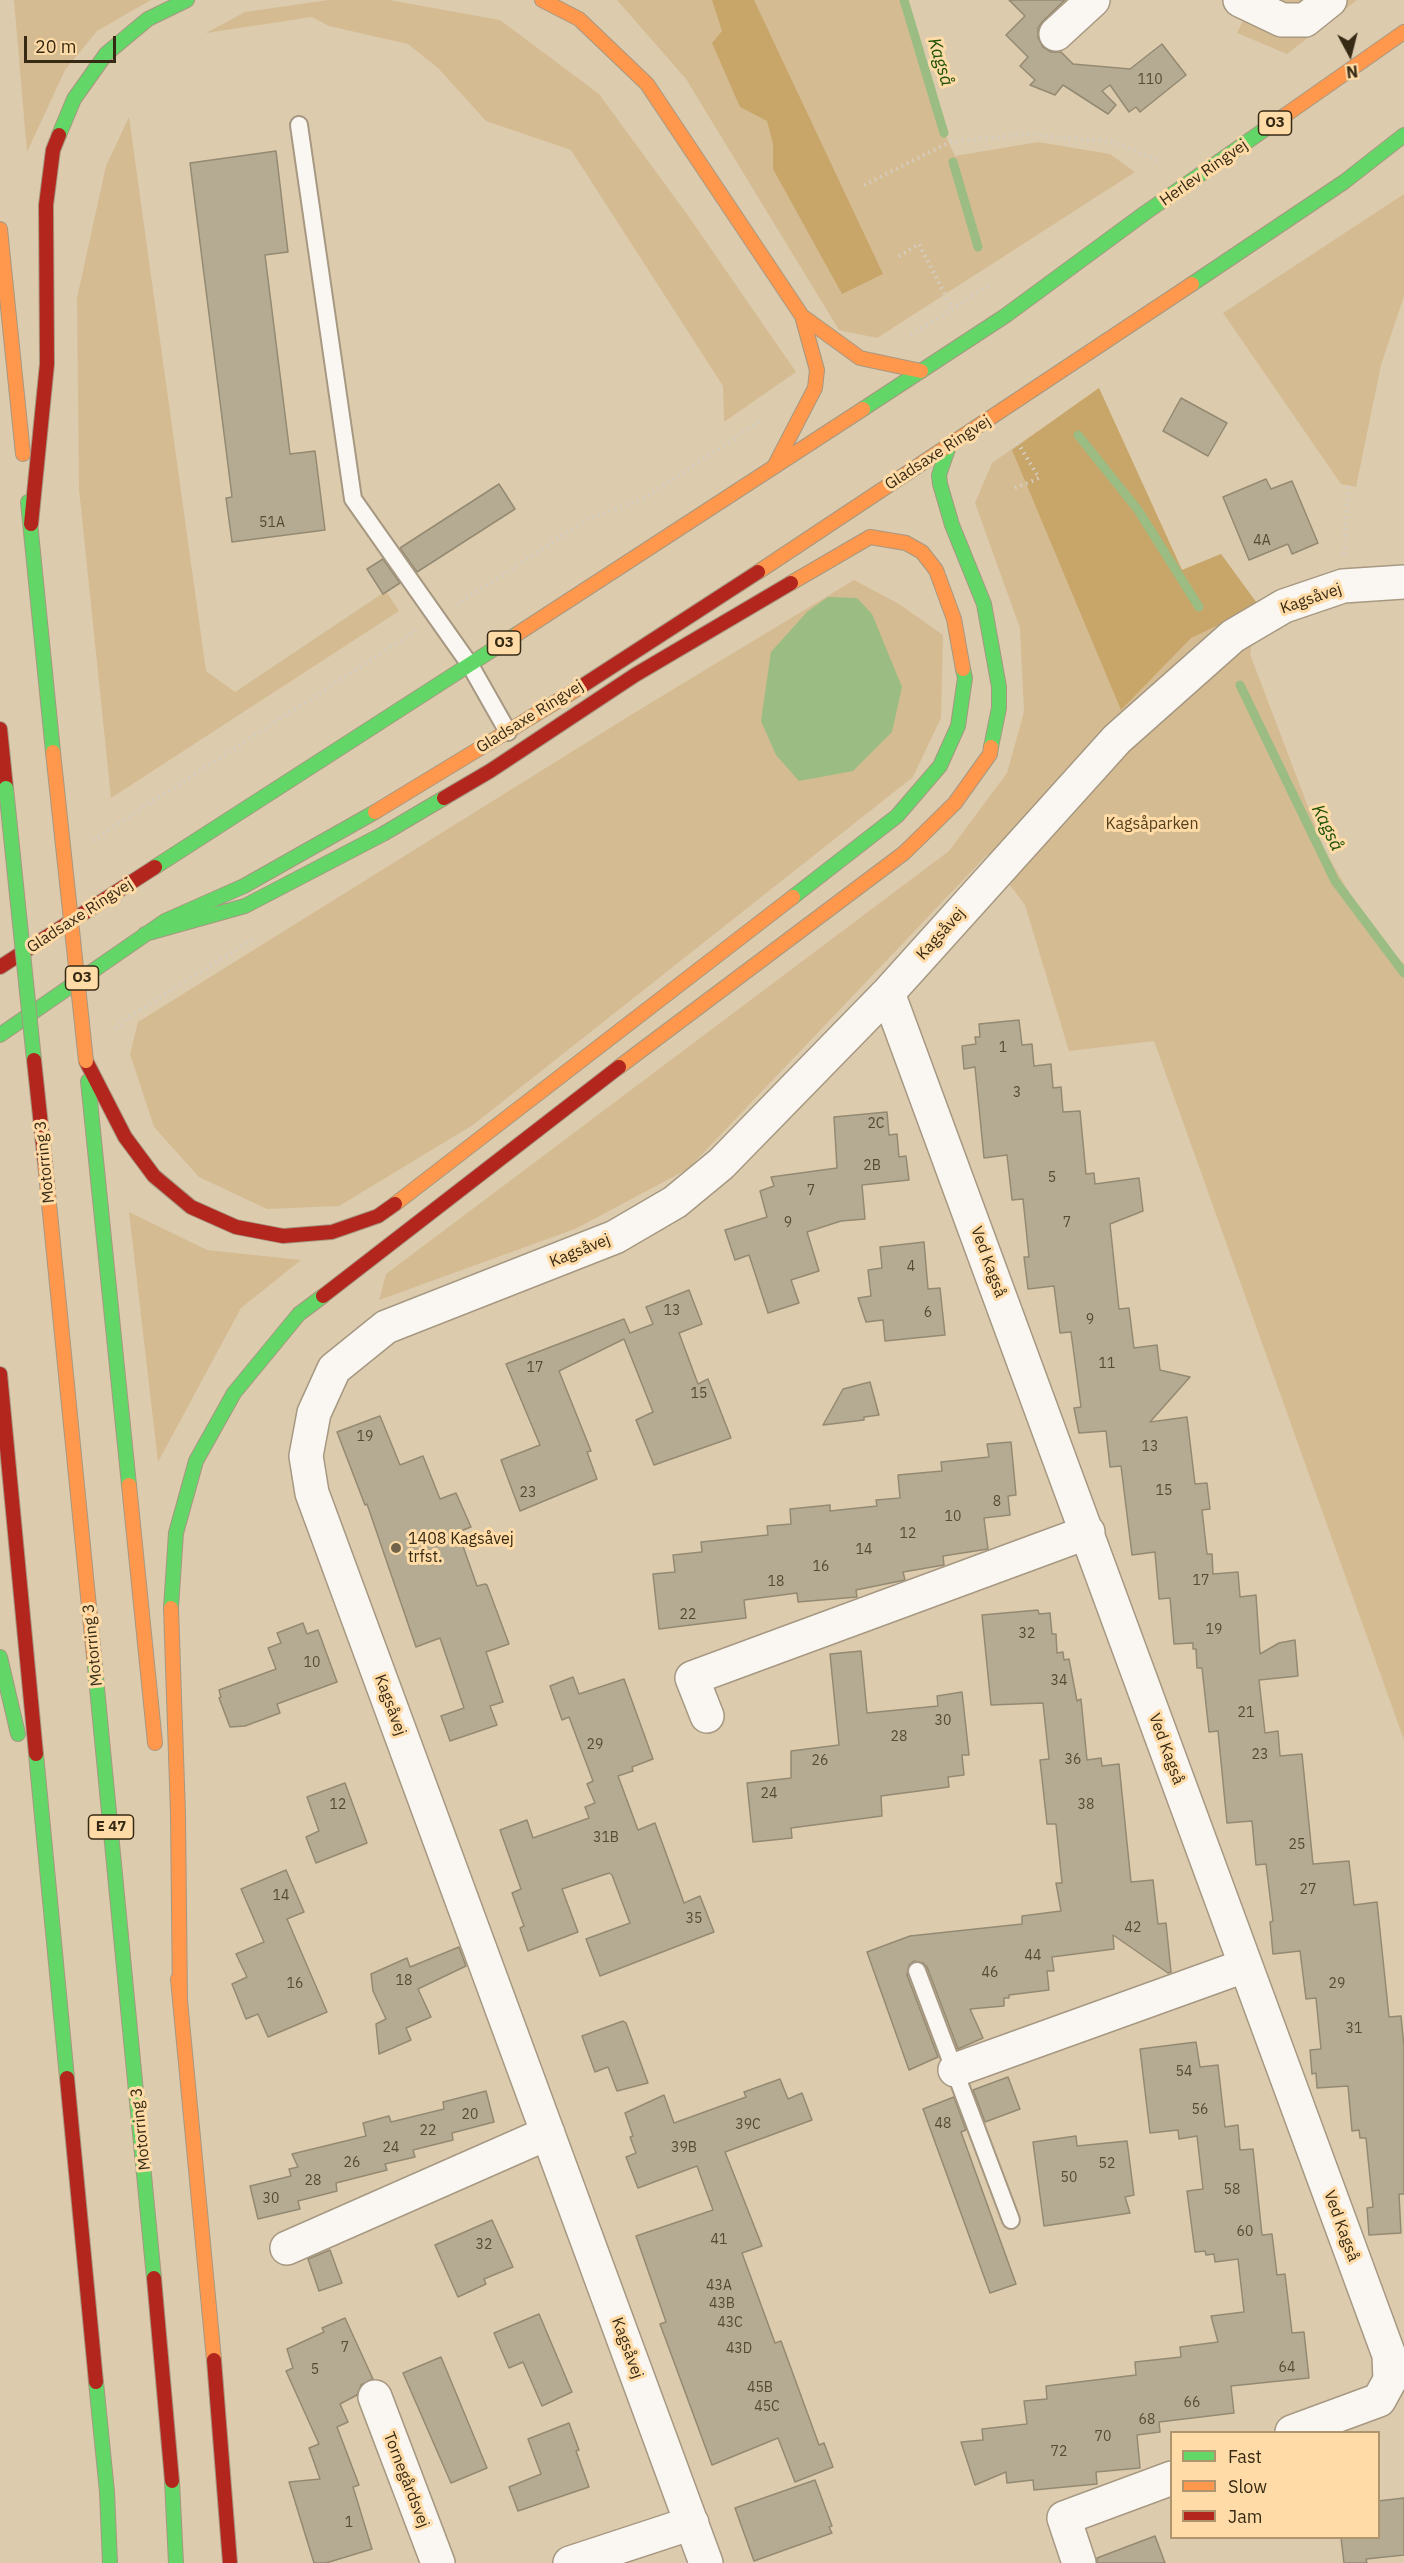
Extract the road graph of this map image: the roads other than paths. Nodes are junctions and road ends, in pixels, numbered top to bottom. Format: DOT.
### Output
graph roads {
  1 [pos="187,0"];
  2 [pos="542,0"];
  3 [pos="1093,0"];
  4 [pos="1240,0"];
  5 [pos="1330,0"];
  6 [pos="1404,32"];
  7 [pos="1056,34"];
  8 [pos="299,125"];
  9 [pos="1404,135"];
  10 [pos="0,229"];
  11 [pos="802,316"];
  12 [pos="1005,316"];
  13 [pos="921,371"];
  14 [pos="949,446"];
  15 [pos="774,467"];
  16 [pos="31,524"];
  17 [pos="1404,582"];
  18 [pos="470,665"];
  19 [pos="0,729"];
  20 [pos="508,732"];
  21 [pos="145,934"];
  22 [pos="0,968"];
  23 [pos="888,993"];
  24 [pos="0,1035"];
  25 [pos="87,1061"];
  26 [pos="0,1374"];
  27 [pos="1088,1532"];
  28 [pos="0,1657"];
  29 [pos="706,1716"];
  30 [pos="155,1752"];
  31 [pos="164,1835"];
  32 [pos="48,1869"];
  33 [pos="1244,1966"];
  34 [pos="917,1971"];
  35 [pos="180,2002"];
  36 [pos="955,2070"];
  37 [pos="548,2133"];
  38 [pos="1011,2220"];
  39 [pos="286,2248"];
  40 [pos="375,2397"];
  41 [pos="1297,2431"];
  42 [pos="1170,2479"];
  43 [pos="692,2523"];
  44 [pos="110,2563"];
  45 [pos="176,2563"];
  46 [pos="230,2563"];
  47 [pos="438,2563"];
  48 [pos="570,2563"];
  49 [pos="706,2563"];
  50 [pos="1079,2563"];
  1 -- 16 [label="main road"];
  2 -- 11 [label="main road"];
  3 -- 7 [label="street"];
  4 -- 5 [label="street"];
  6 -- 12 [label="main road, Herlev Ringvej / O3"];
  8 -- 18 [label="lane"];
  9 -- 14 [label="main road, Gladsaxe Ringvej / O3"];
  10 -- 16 [label="main road"];
  11 -- 13 [label="main road"];
  11 -- 15 [label="main road"];
  12 -- 13 [label="main road, Gladsaxe Ringvej / O3"];
  13 -- 15 [label="main road, Gladsaxe Ringvej / O3"];
  14 -- 20 [label="main road, Gladsaxe Ringvej / O3"];
  14 -- 35 [label="main road"];
  15 -- 18 [label="main road, Gladsaxe Ringvej / O3"];
  16 -- 25 [label="main road, bridge"];
  17 -- 23 [label="street, Kagsåvej"];
  18 -- 20 [label="lane"];
  18 -- 22 [label="main road, Gladsaxe Ringvej / O3"];
  19 -- 45 [label="main road, Motorring 3 / E 47, bridge"];
  20 -- 21 [label="main road, Gladsaxe Ringvej / O3"];
  21 -- 24 [label="main road, Gladsaxe Ringvej / O3"];
  21 -- 25 [label="main road"];
  23 -- 27 [label="street, Ved Kagså"];
  23 -- 37 [label="street, Kagsåvej"];
  25 -- 30 [label="main road"];
  26 -- 32 [label="main road"];
  27 -- 29 [label="street"];
  27 -- 33 [label="street, Ved Kagså"];
  28 -- 32 [label="main road"];
  31 -- 35 [label="main road"];
  32 -- 44 [label="main road"];
  33 -- 36 [label="street"];
  33 -- 41 [label="street, Ved Kagså"];
  34 -- 36 [label="lane"];
  35 -- 46 [label="main road"];
  36 -- 38 [label="lane"];
  37 -- 39 [label="street"];
  37 -- 43 [label="street, Kagsåvej"];
  40 -- 47 [label="street, Tornegårdsvej"];
  42 -- 50 [label="street"];
  43 -- 48 [label="street"];
  43 -- 49 [label="street, Kagsåvej"];
}
